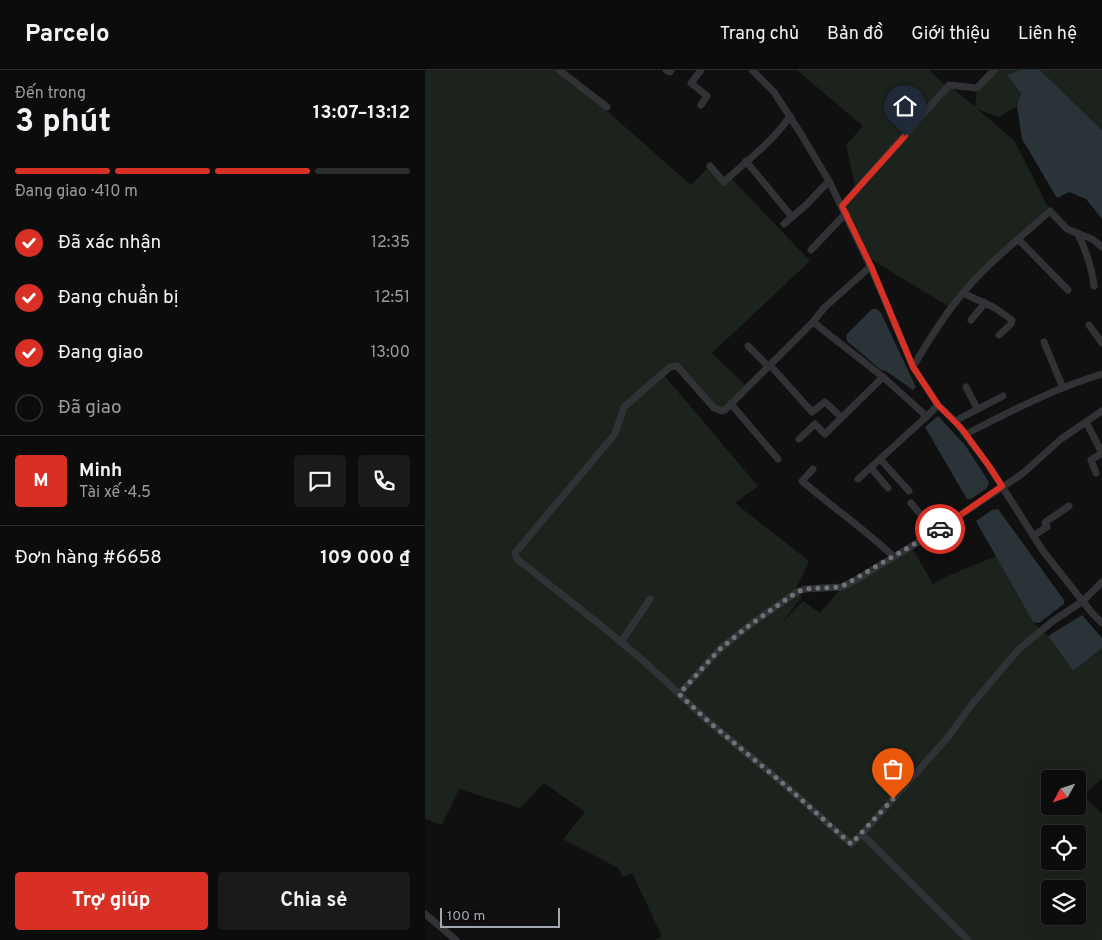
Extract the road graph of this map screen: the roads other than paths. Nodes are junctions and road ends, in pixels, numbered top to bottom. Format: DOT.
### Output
graph roads {
  1 [pos="559,70"];
  2 [pos="667,70"];
  3 [pos="671,70"];
  4 [pos="701,70"];
  5 [pos="752,70"];
  6 [pos="994,70"];
  7 [pos="701,105"];
  8 [pos="607,107"];
  9 [pos="790,116"];
  10 [pos="746,161"];
  11 [pos="710,166"];
  12 [pos="829,181"];
  13 [pos="844,210"];
  14 [pos="792,217"];
  15 [pos="784,224"];
  16 [pos="1078,234"];
  17 [pos="1019,240"];
  18 [pos="1102,247"];
  19 [pos="811,250"];
  20 [pos="871,266"];
  21 [pos="1094,286"];
  22 [pos="1068,290"];
  23 [pos="963,293"];
  24 [pos="985,303"];
  25 [pos="971,320"];
  26 [pos="813,322"];
  27 [pos="1089,325"];
  28 [pos="999,336"];
  29 [pos="1044,342"];
  30 [pos="1102,343"];
  31 [pos="749,346"];
  32 [pos="769,366"];
  33 [pos="913,367"];
  34 [pos="1102,374"];
  35 [pos="883,377"];
  36 [pos="966,387"];
  37 [pos="1063,388"];
  38 [pos="1003,396"];
  39 [pos="731,404"];
  40 [pos="938,405"];
  41 [pos="977,408"];
  42 [pos="1102,411"];
  43 [pos="841,417"];
  44 [pos="925,418"];
  45 [pos="955,420"];
  46 [pos="1085,422"];
  47 [pos="966,434"];
  48 [pos="799,439"];
  49 [pos="778,459"];
  50 [pos="881,460"];
  51 [pos="871,468"];
  52 [pos="813,469"];
  53 [pos="1096,473"];
  54 [pos="858,479"];
  55 [pos="1002,486"];
  56 [pos="888,488"];
  57 [pos="909,491"];
  58 [pos="911,504"];
  59 [pos="1069,506"];
  60 [pos="935,532"];
  61 [pos="1033,536"];
  62 [pos="893,556"];
  63 [pos="1102,582"];
  64 [pos="650,599"];
  65 [pos="1083,601"];
  66 [pos="1102,622"];
  67 [pos="621,642"];
  68 [pos="679,694"];
  69 [pos="862,834"];
  70 [pos="425,914"];
  71 [pos="456,940"];
  72 [pos="968,940"];
  1 -- 8 [label="street"];
  2 -- 3 [label="street"];
  4 -- 7 [label="street"];
  5 -- 9 [label="street"];
  6 -- 13 [label="street"];
  9 -- 10 [label="street"];
  9 -- 12 [label="street"];
  10 -- 11 [label="street"];
  10 -- 14 [label="street"];
  12 -- 13 [label="street"];
  12 -- 14 [label="street"];
  13 -- 19 [label="street"];
  13 -- 20 [label="street"];
  14 -- 15 [label="street"];
  16 -- 17 [label="street"];
  16 -- 18 [label="street"];
  16 -- 21 [label="street"];
  17 -- 22 [label="street"];
  17 -- 23 [label="street"];
  20 -- 26 [label="street"];
  20 -- 33 [label="street"];
  23 -- 24 [label="street"];
  23 -- 33 [label="street"];
  24 -- 25 [label="street"];
  24 -- 28 [label="street"];
  26 -- 32 [label="street"];
  26 -- 35 [label="street"];
  27 -- 30 [label="street"];
  29 -- 37 [label="street"];
  31 -- 32 [label="street"];
  32 -- 39 [label="street"];
  32 -- 43 [label="street"];
  33 -- 40 [label="street"];
  34 -- 37 [label="street"];
  35 -- 43 [label="street"];
  35 -- 44 [label="street"];
  36 -- 41 [label="street"];
  37 -- 47 [label="street"];
  38 -- 41 [label="street"];
  39 -- 49 [label="street"];
  39 -- 67 [label="street"];
  40 -- 44 [label="street"];
  40 -- 45 [label="street"];
  41 -- 45 [label="street"];
  42 -- 46 [label="street"];
  43 -- 48 [label="street"];
  44 -- 50 [label="street"];
  45 -- 47 [label="street"];
  46 -- 53 [label="street"];
  46 -- 55 [label="street"];
  47 -- 55 [label="street"];
  50 -- 51 [label="street"];
  50 -- 57 [label="street"];
  51 -- 54 [label="street"];
  51 -- 56 [label="street"];
  52 -- 62 [label="street"];
  55 -- 60 [label="street"];
  55 -- 61 [label="street"];
  58 -- 60 [label="street"];
  59 -- 61 [label="street"];
  60 -- 62 [label="street"];
  61 -- 65 [label="street"];
  62 -- 68 [label="street"];
  63 -- 65 [label="street"];
  64 -- 67 [label="street"];
  65 -- 66 [label="street"];
  65 -- 69 [label="street"];
  67 -- 68 [label="street"];
  68 -- 69 [label="street"];
  69 -- 72 [label="street"];
  70 -- 71 [label="street"];
}
